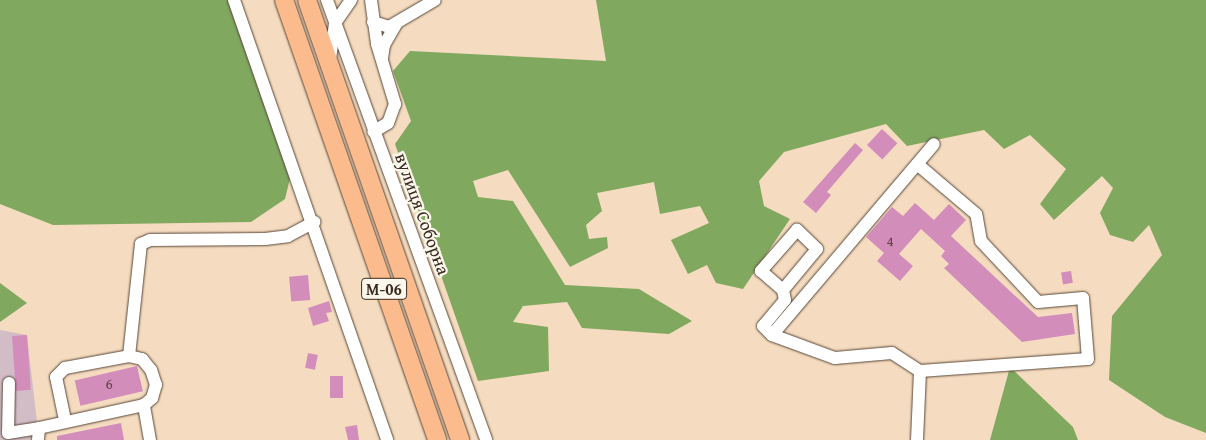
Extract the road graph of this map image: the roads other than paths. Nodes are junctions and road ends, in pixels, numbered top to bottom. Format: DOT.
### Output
graph roads {
  1 [pos="234,0"];
  2 [pos="284,0"];
  3 [pos="307,0"];
  4 [pos="327,0"];
  5 [pos="351,0"];
  6 [pos="435,0"];
  7 [pos="368,3"];
  8 [pos="373,22"];
  9 [pos="335,23"];
  10 [pos="396,24"];
  11 [pos="382,60"];
  12 [pos="330,66"];
  13 [pos="373,132"];
  14 [pos="934,144"];
  15 [pos="917,164"];
  16 [pos="314,222"];
  17 [pos="783,290"];
  18 [pos="772,335"];
  19 [pos="129,356"];
  20 [pos="920,371"];
  21 [pos="9,383"];
  22 [pos="144,405"];
  23 [pos="65,420"];
  24 [pos="39,434"];
  25 [pos="150,440"];
  26 [pos="387,440"];
  27 [pos="437,440"];
  28 [pos="460,440"];
  29 [pos="486,440"];
  30 [pos="917,440"];
  1 -- 16 [label="street"];
  2 -- 27 [label="highway, М-06"];
  3 -- 12 [label="highway, М-06"];
  4 -- 9 [label="street, вулиця Соборна"];
  5 -- 9 [label="street"];
  6 -- 10 [label="street"];
  7 -- 8 [label="street"];
  8 -- 10 [label="street"];
  8 -- 11 [label="street"];
  9 -- 12 [label="street"];
  9 -- 13 [label="street, вулиця Соборна"];
  10 -- 11 [label="street"];
  11 -- 13 [label="street"];
  12 -- 28 [label="highway, М-06"];
  13 -- 29 [label="street, вулиця Соборна"];
  14 -- 15 [label="street"];
  15 -- 18 [label="street"];
  15 -- 20 [label="street"];
  16 -- 19 [label="street"];
  16 -- 26 [label="street"];
  17 -- 17 [label="street"];
  17 -- 18 [label="street"];
  18 -- 20 [label="street"];
  19 -- 22 [label="street"];
  19 -- 23 [label="street"];
  20 -- 30 [label="street"];
  21 -- 24 [label="street"];
  22 -- 23 [label="street"];
  22 -- 25 [label="street"];
  23 -- 24 [label="street"];
}
